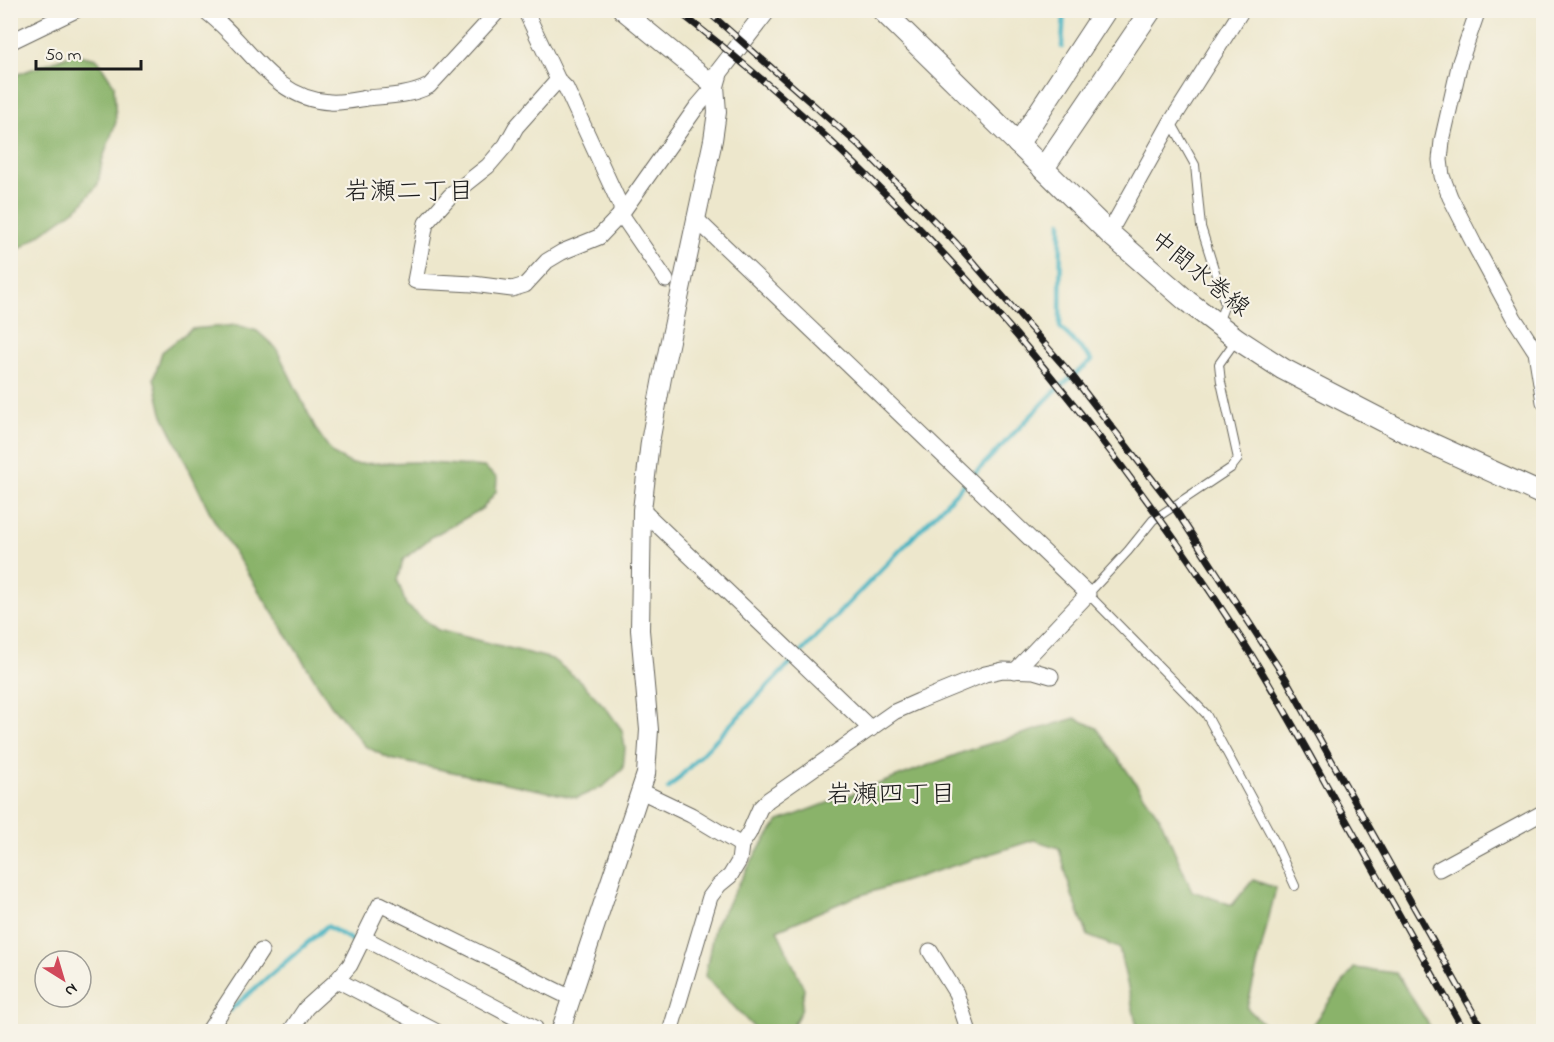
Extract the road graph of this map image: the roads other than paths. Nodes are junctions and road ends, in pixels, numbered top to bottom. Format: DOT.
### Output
graph roads {
  1 [pos="76,10"];
  2 [pos="204,10"];
  3 [pos="499,10"];
  4 [pos="525,10"];
  5 [pos="622,10"];
  6 [pos="767,10"];
  7 [pos="882,10"];
  8 [pos="1106,10"];
  9 [pos="1151,10"];
  10 [pos="1242,10"];
  11 [pos="1478,10"];
  12 [pos="10,42"];
  13 [pos="558,80"];
  14 [pos="715,86"];
  15 [pos="1171,122"];
  16 [pos="1018,144"];
  17 [pos="1043,169"];
  18 [pos="621,214"];
  19 [pos="695,218"];
  20 [pos="1108,233"];
  21 [pos="666,280"];
  22 [pos="1218,324"];
  23 [pos="1237,339"];
  24 [pos="1544,402"];
  25 [pos="1544,495"];
  26 [pos="642,510"];
  27 [pos="1088,594"];
  28 [pos="1015,671"];
  29 [pos="1050,676"];
  30 [pos="871,729"];
  31 [pos="641,791"];
  32 [pos="1544,813"];
  33 [pos="741,845"];
  34 [pos="1439,869"];
  35 [pos="1295,886"];
  36 [pos="364,938"];
  37 [pos="261,951"];
  38 [pos="930,951"];
  39 [pos="337,980"];
  40 [pos="571,998"];
  41 [pos="535,1028"];
  42 [pos="208,1032"];
  43 [pos="290,1032"];
  44 [pos="437,1032"];
  45 [pos="560,1032"];
  46 [pos="670,1032"];
  47 [pos="969,1032"];
  1 -- 12 [label="street"];
  2 -- 3 [label="street"];
  4 -- 13 [label="street"];
  5 -- 14 [label="street"];
  6 -- 14 [label="street"];
  7 -- 16 [label="main road, 中間水巻線"];
  8 -- 16 [label="main road"];
  9 -- 17 [label="main road"];
  10 -- 15 [label="street"];
  11 -- 24 [label="street"];
  13 -- 18 [label="street"];
  13 -- 18 [label="street"];
  14 -- 18 [label="street"];
  14 -- 19 [label="street"];
  15 -- 20 [label="street"];
  15 -- 22 [label="lane"];
  16 -- 17 [label="main road, 中間水巻線"];
  17 -- 20 [label="main road, 中間水巻線"];
  18 -- 21 [label="street"];
  19 -- 26 [label="street"];
  19 -- 27 [label="street"];
  20 -- 22 [label="main road, 中間水巻線"];
  22 -- 23 [label="main road, 中間水巻線"];
  23 -- 25 [label="main road, 中間水巻線"];
  23 -- 27 [label="lane"];
  26 -- 30 [label="street"];
  26 -- 31 [label="street"];
  27 -- 28 [label="street"];
  27 -- 35 [label="lane"];
  28 -- 29 [label="street"];
  28 -- 30 [label="street"];
  30 -- 33 [label="street"];
  31 -- 33 [label="street"];
  31 -- 40 [label="street"];
  32 -- 34 [label="street"];
  33 -- 46 [label="street"];
  36 -- 39 [label="street"];
  36 -- 40 [label="street"];
  36 -- 41 [label="street"];
  37 -- 42 [label="street"];
  38 -- 47 [label="street"];
  39 -- 43 [label="street"];
  39 -- 44 [label="street"];
  40 -- 45 [label="street"];
}
